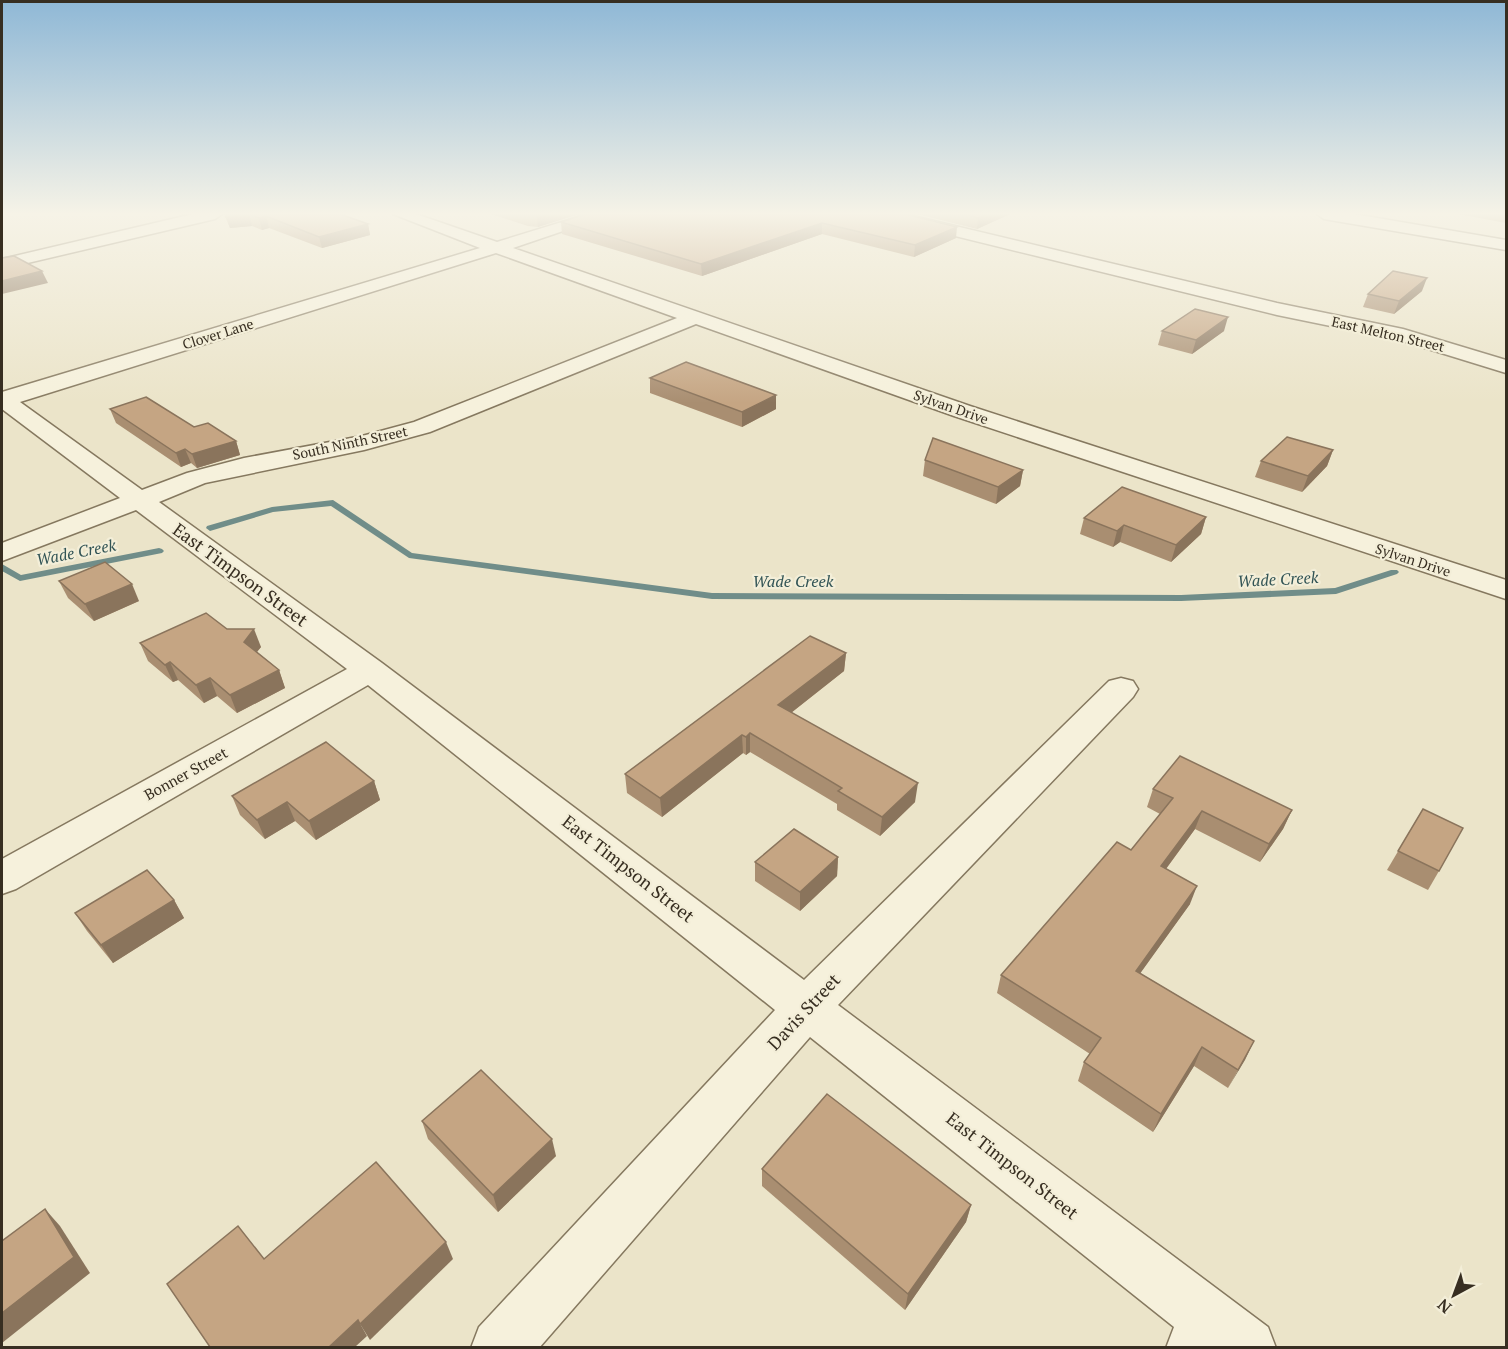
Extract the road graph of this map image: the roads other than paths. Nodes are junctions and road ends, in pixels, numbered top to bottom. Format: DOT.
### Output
graph roads {
  1 [pos="401,277"];
  2 [pos="581,277"];
  3 [pos="1143,277"];
  4 [pos="694,318"];
  5 [pos="1506,367"];
  6 [pos="2,400"];
  7 [pos="137,500"];
  8 [pos="2,553"];
  9 [pos="1506,590"];
  10 [pos="370,670"];
  11 [pos="1121,689"];
  12 [pos="2,878"];
  13 [pos="807,1007"];
  14 [pos="1217,1338"];
  15 [pos="500,1347"];
  1 -- 6 [label="street, Clover Lane"];
  2 -- 4 [label="street, Sylvan Drive"];
  3 -- 5 [label="street, East Melton Street"];
  4 -- 7 [label="street, South Ninth Street"];
  4 -- 9 [label="street, Sylvan Drive"];
  6 -- 7 [label="street, East Timpson Street"];
  7 -- 8 [label="street, South Ninth Street"];
  7 -- 10 [label="street, East Timpson Street"];
  10 -- 12 [label="street, Bonner Street"];
  10 -- 13 [label="street, East Timpson Street"];
  11 -- 13 [label="street, Davis Street"];
  13 -- 14 [label="street, East Timpson Street"];
  13 -- 15 [label="street, Davis Street"];
}
